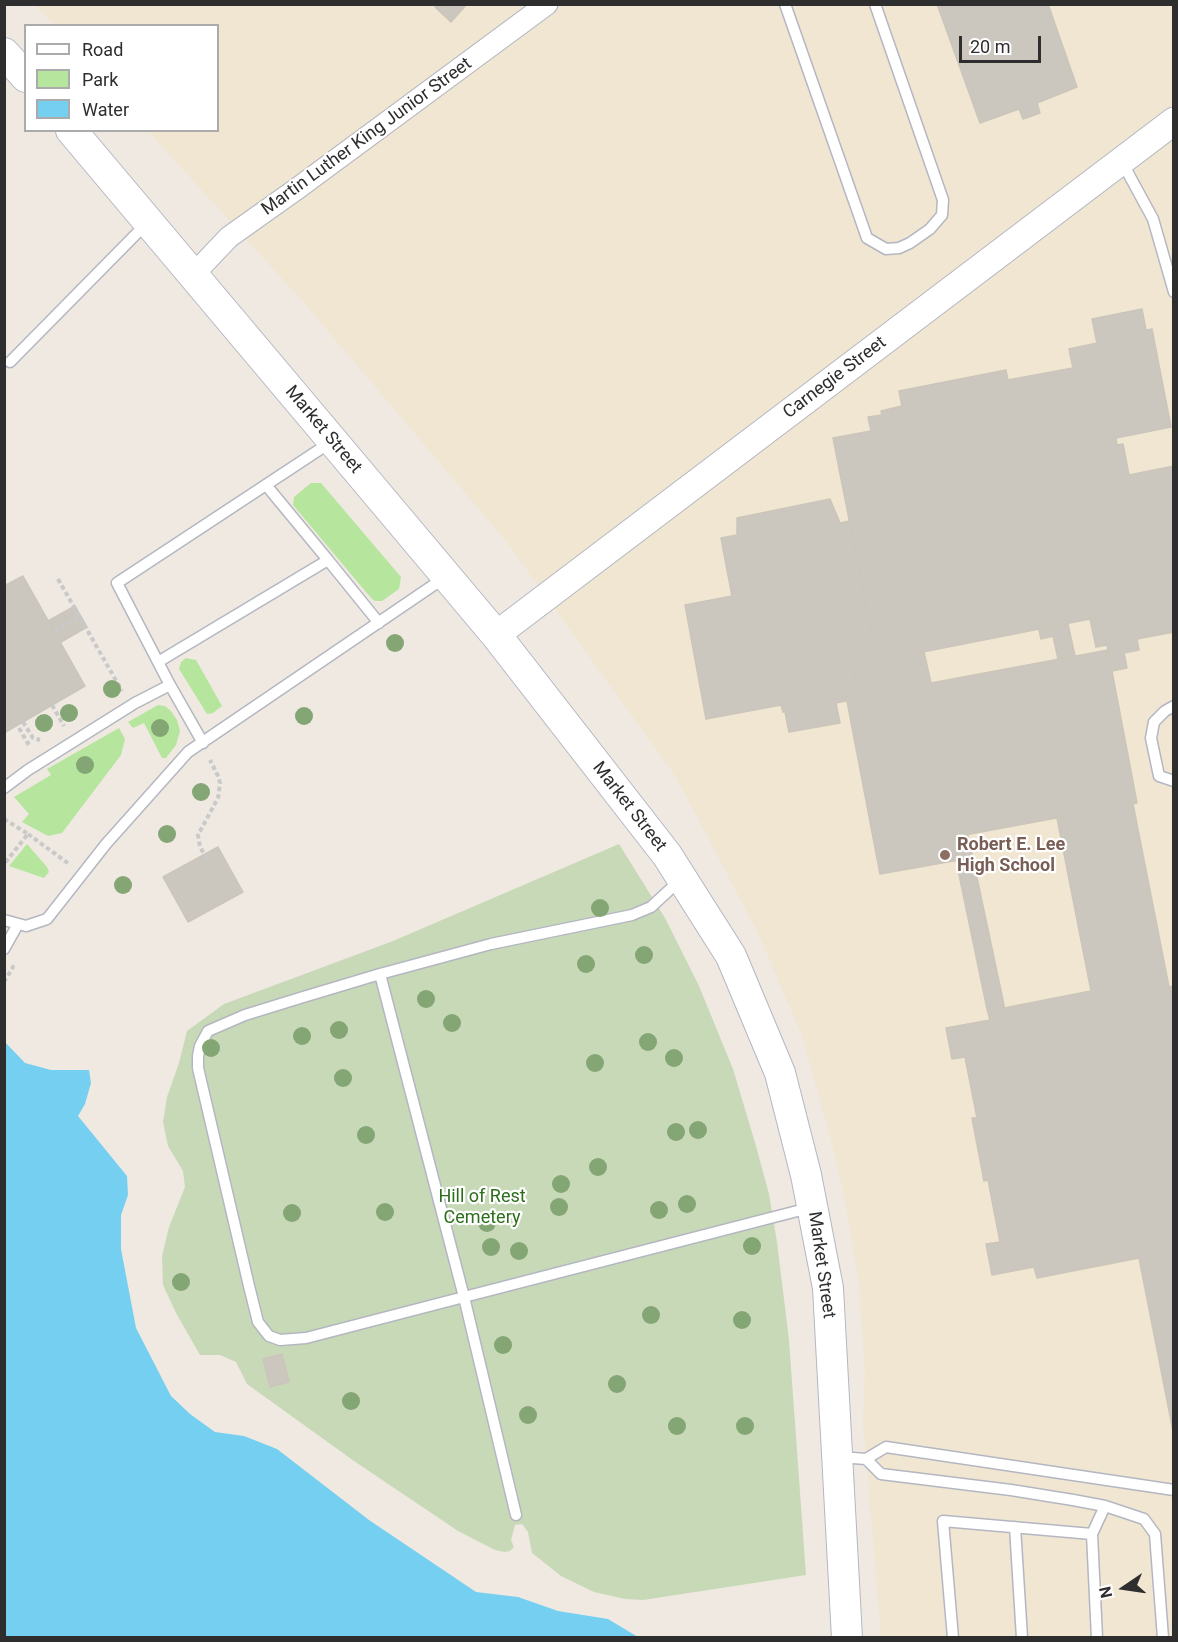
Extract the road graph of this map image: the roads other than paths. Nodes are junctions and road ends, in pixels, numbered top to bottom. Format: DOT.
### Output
graph roads {
  1 [pos="547,4"];
  2 [pos="785,4"];
  3 [pos="875,4"];
  4 [pos="4,52"];
  5 [pos="24,75"];
  6 [pos="1173,121"];
  7 [pos="72,132"];
  8 [pos="1121,160"];
  9 [pos="148,222"];
  10 [pos="193,274"];
  11 [pos="1173,292"];
  12 [pos="10,362"];
  13 [pos="332,441"];
  14 [pos="266,484"];
  15 [pos="328,560"];
  16 [pos="447,576"];
  17 [pos="379,623"];
  18 [pos="496,635"];
  19 [pos="158,662"];
  20 [pos="170,685"];
  21 [pos="1173,706"];
  22 [pos="201,744"];
  23 [pos="1173,781"];
  24 [pos="4,788"];
  25 [pos="682,878"];
  26 [pos="4,920"];
  27 [pos="18,924"];
  28 [pos="4,949"];
  29 [pos="381,974"];
  30 [pos="812,1207"];
  31 [pos="464,1297"];
  32 [pos="851,1458"];
  33 [pos="1173,1490"];
  34 [pos="1105,1506"];
  35 [pos="516,1515"];
  36 [pos="1015,1527"];
  37 [pos="1092,1534"];
  38 [pos="847,1638"];
  39 [pos="953,1638"];
  40 [pos="1023,1638"];
  41 [pos="1097,1638"];
  42 [pos="1163,1638"];
  1 -- 10 [label="street, Martin Luther King Junior Street"];
  2 -- 3 [label="lane"];
  4 -- 5 [label="main road"];
  6 -- 8 [label="street, Carnegie Street"];
  7 -- 9 [label="main road, Market Street"];
  8 -- 11 [label="lane"];
  8 -- 18 [label="street, Carnegie Street"];
  9 -- 10 [label="main road, Market Street"];
  9 -- 12 [label="lane"];
  10 -- 13 [label="main road, Market Street"];
  13 -- 14 [label="lane"];
  13 -- 16 [label="main road, Market Street"];
  14 -- 15 [label="lane"];
  14 -- 19 [label="lane"];
  15 -- 17 [label="lane"];
  15 -- 19 [label="lane"];
  16 -- 17 [label="lane"];
  16 -- 18 [label="main road, Market Street"];
  17 -- 22 [label="lane"];
  18 -- 25 [label="main road, Market Street"];
  19 -- 20 [label="lane"];
  20 -- 22 [label="lane"];
  20 -- 24 [label="lane"];
  21 -- 23 [label="lane"];
  22 -- 27 [label="lane"];
  25 -- 29 [label="lane"];
  25 -- 30 [label="main road, Market Street"];
  26 -- 27 [label="lane"];
  27 -- 28 [label="lane"];
  29 -- 31 [label="lane"];
  29 -- 31 [label="lane"];
  30 -- 31 [label="lane"];
  30 -- 32 [label="main road, Market Street"];
  31 -- 35 [label="lane"];
  32 -- 33 [label="lane"];
  32 -- 34 [label="lane"];
  32 -- 38 [label="main road, Market Street"];
  34 -- 37 [label="lane"];
  34 -- 42 [label="lane"];
  36 -- 37 [label="lane"];
  36 -- 39 [label="lane"];
  36 -- 40 [label="lane"];
  37 -- 41 [label="lane"];
}
